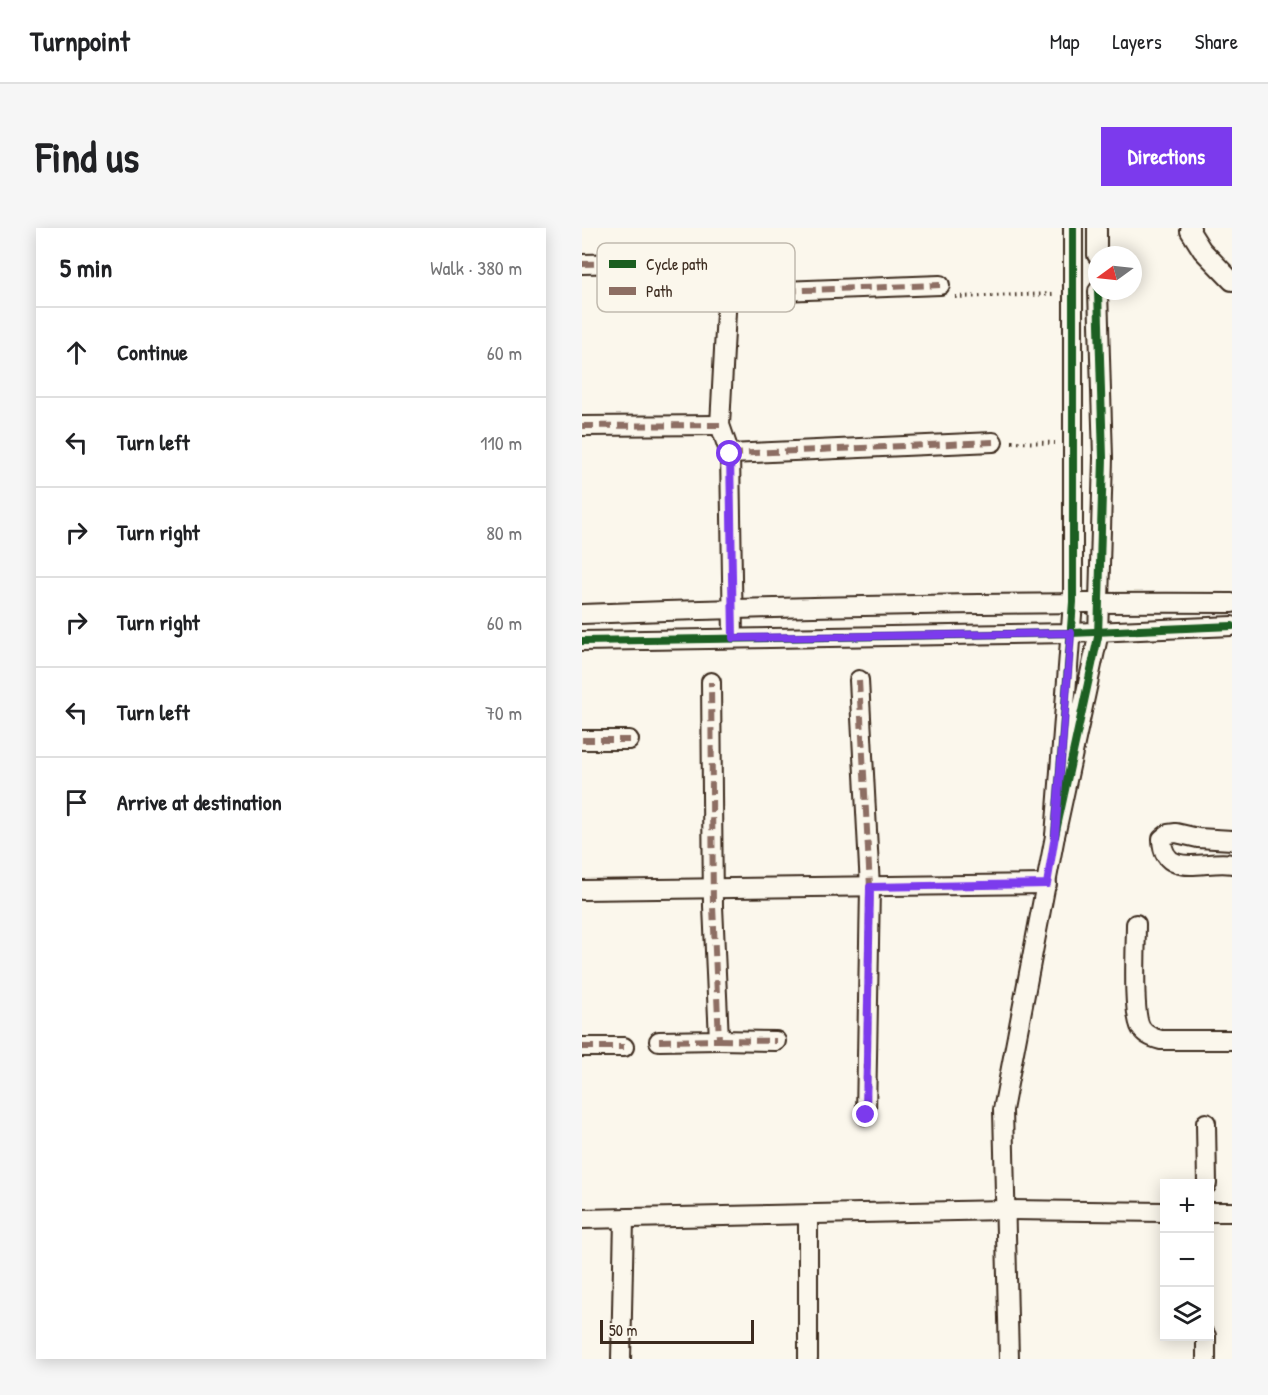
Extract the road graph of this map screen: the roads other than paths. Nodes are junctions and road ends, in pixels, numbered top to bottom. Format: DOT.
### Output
graph roads {
  1 [pos="1073,228"];
  2 [pos="1097,228"];
  3 [pos="1191,228"];
  4 [pos="1098,246"];
  5 [pos="582,264"];
  6 [pos="597,264"];
  7 [pos="1232,280"];
  8 [pos="940,285"];
  9 [pos="795,290"];
  10 [pos="1098,300"];
  11 [pos="726,312"];
  12 [pos="720,425"];
  13 [pos="582,426"];
  14 [pos="993,442"];
  15 [pos="730,454"];
  16 [pos="1072,602"];
  17 [pos="1099,602"];
  18 [pos="1232,603"];
  19 [pos="732,609"];
  20 [pos="582,614"];
  21 [pos="1232,627"];
  22 [pos="1071,633"];
  23 [pos="1098,633"];
  24 [pos="733,638"];
  25 [pos="582,641"];
  26 [pos="859,681"];
  27 [pos="711,682"];
  28 [pos="582,740"];
  29 [pos="629,740"];
  30 [pos="1055,836"];
  31 [pos="1208,838"];
  32 [pos="1232,840"];
  33 [pos="1224,863"];
  34 [pos="1047,884"];
  35 [pos="870,887"];
  36 [pos="582,890"];
  37 [pos="714,890"];
  38 [pos="1136,924"];
  39 [pos="719,1040"];
  40 [pos="1232,1040"];
  41 [pos="659,1041"];
  42 [pos="776,1041"];
  43 [pos="582,1047"];
  44 [pos="624,1047"];
  45 [pos="866,1115"];
  46 [pos="1206,1123"];
  47 [pos="1207,1179"];
  48 [pos="1004,1210"];
  49 [pos="1160,1212"];
  50 [pos="1214,1212"];
  51 [pos="1232,1212"];
  52 [pos="808,1215"];
  53 [pos="582,1220"];
  54 [pos="624,1220"];
  55 [pos="1206,1341"];
  56 [pos="621,1359"];
  57 [pos="808,1359"];
  58 [pos="1009,1359"];
  59 [pos="1206,1359"];
  1 -- 16 [label="street"];
  2 -- 4 [label="street"];
  3 -- 7 [label="street"];
  5 -- 6 [label="street"];
  8 -- 9 [label="street"];
  10 -- 17 [label="street"];
  11 -- 12 [label="street"];
  12 -- 13 [label="street"];
  12 -- 15 [label="street"];
  14 -- 15 [label="street"];
  15 -- 19 [label="street"];
  16 -- 17 [label="street"];
  16 -- 19 [label="street"];
  16 -- 22 [label="street"];
  17 -- 18 [label="street"];
  17 -- 23 [label="street"];
  19 -- 20 [label="street"];
  19 -- 24 [label="street"];
  21 -- 23 [label="street"];
  22 -- 23 [label="street"];
  22 -- 24 [label="street"];
  22 -- 30 [label="street"];
  23 -- 30 [label="street"];
  24 -- 25 [label="street"];
  26 -- 35 [label="street"];
  27 -- 37 [label="street"];
  28 -- 29 [label="street"];
  30 -- 34 [label="street"];
  31 -- 32 [label="street"];
  31 -- 33 [label="street"];
  31 -- 33 [label="street"];
  34 -- 35 [label="street"];
  34 -- 48 [label="street"];
  35 -- 37 [label="street"];
  35 -- 45 [label="street"];
  36 -- 37 [label="street"];
  37 -- 39 [label="street"];
  38 -- 40 [label="street"];
  39 -- 41 [label="street"];
  39 -- 42 [label="street"];
  43 -- 44 [label="street"];
  46 -- 47 [label="street"];
  48 -- 49 [label="street"];
  48 -- 52 [label="street"];
  48 -- 58 [label="street"];
  50 -- 51 [label="street"];
  52 -- 54 [label="street"];
  52 -- 57 [label="street"];
  53 -- 54 [label="street"];
  54 -- 56 [label="street"];
  55 -- 59 [label="street"];
}
